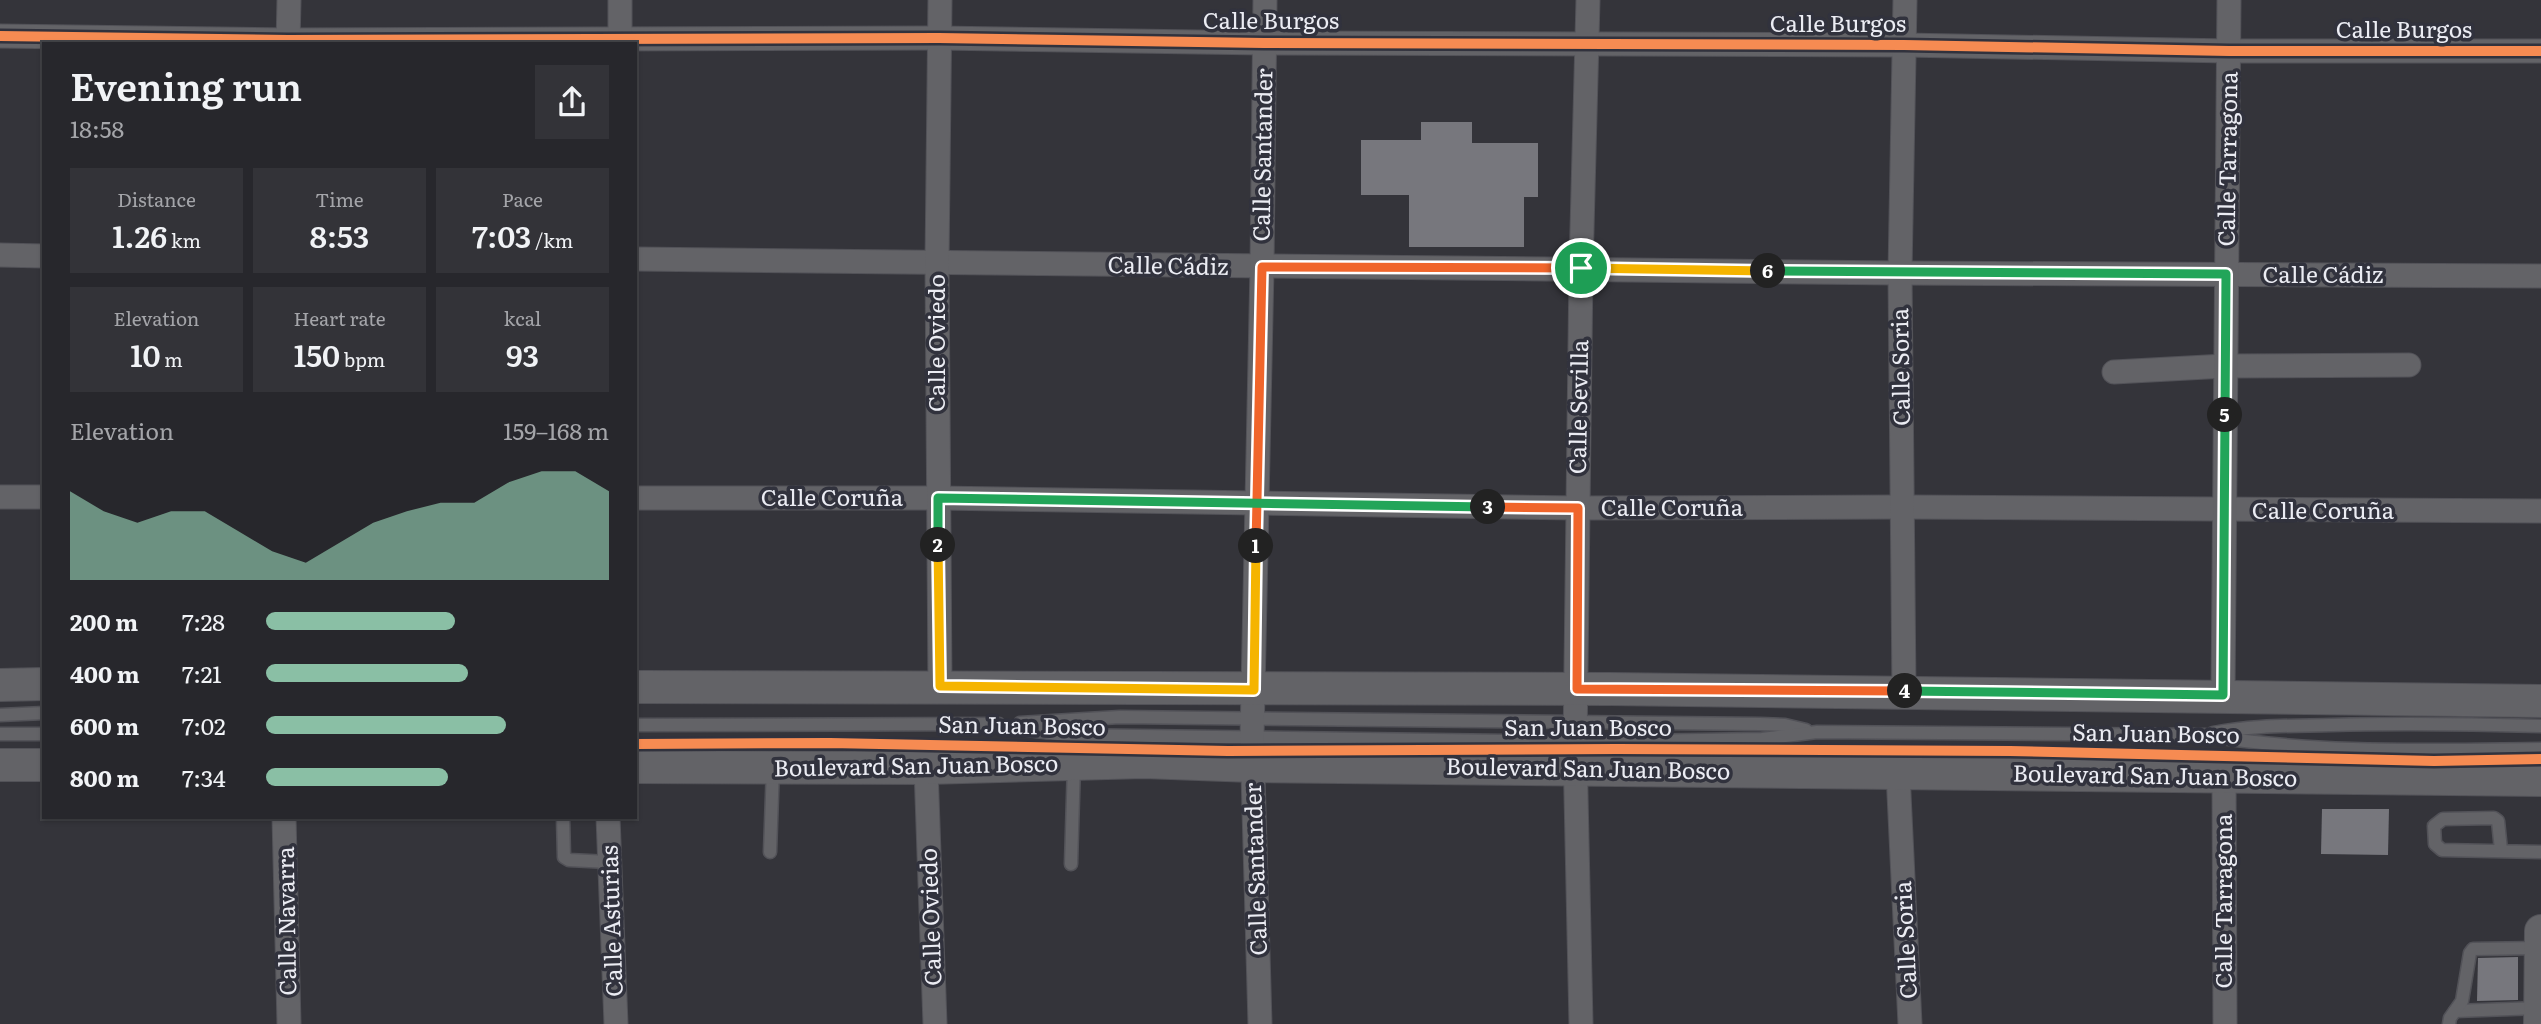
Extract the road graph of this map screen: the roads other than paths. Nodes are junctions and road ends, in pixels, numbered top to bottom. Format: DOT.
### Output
graph roads {
  1 [pos="289,0"];
  2 [pos="620,0"];
  3 [pos="940,0"];
  4 [pos="1265,0"];
  5 [pos="1588,0"];
  6 [pos="1905,0"];
  7 [pos="2229,0"];
  8 [pos="0,36"];
  9 [pos="939,38"];
  10 [pos="288,42"];
  11 [pos="620,42"];
  12 [pos="1264,43"];
  13 [pos="1588,43"];
  14 [pos="1904,45"];
  15 [pos="2229,51"];
  16 [pos="2541,51"];
  17 [pos="0,255"];
  18 [pos="42,256"];
  19 [pos="637,259"];
  20 [pos="937,263"];
  21 [pos="1262,267"];
  22 [pos="1581,268"];
  23 [pos="1900,273"];
  24 [pos="2226,274"];
  25 [pos="2541,276"];
  26 [pos="2409,365"];
  27 [pos="2225,366"];
  28 [pos="2114,372"];
  29 [pos="0,497"];
  30 [pos="42,498"];
  31 [pos="637,498"];
  32 [pos="938,498"];
  33 [pos="1256,504"];
  34 [pos="1903,507"];
  35 [pos="1578,508"];
  36 [pos="2225,510"];
  37 [pos="2541,512"];
  38 [pos="42,684"];
  39 [pos="0,685"];
  40 [pos="940,686"];
  41 [pos="637,687"];
  42 [pos="1577,689"];
  43 [pos="1903,691"];
  44 [pos="2223,695"];
  45 [pos="2541,701"];
  46 [pos="42,713"];
  47 [pos="0,715"];
  48 [pos="637,725"];
  49 [pos="993,725"];
  50 [pos="2541,726"];
  51 [pos="1253,728"];
  52 [pos="1817,732"];
  53 [pos="0,734"];
  54 [pos="42,734"];
  55 [pos="2204,734"];
  56 [pos="1576,744"];
  57 [pos="2541,749"];
  58 [pos="1074,764"];
  59 [pos="0,765"];
  60 [pos="42,765"];
  61 [pos="637,767"];
  62 [pos="773,767"];
  63 [pos="926,768"];
  64 [pos="1898,773"];
  65 [pos="2224,777"];
  66 [pos="2541,780"];
  67 [pos="284,819"];
  68 [pos="563,819"];
  69 [pos="608,819"];
  70 [pos="2501,850"];
  71 [pos="770,852"];
  72 [pos="2541,852"];
  73 [pos="609,862"];
  74 [pos="1071,864"];
  75 [pos="2541,931"];
  76 [pos="2541,948"];
  77 [pos="2455,1011"];
  78 [pos="2540,1016"];
  79 [pos="289,1024"];
  80 [pos="615,1024"];
  81 [pos="935,1024"];
  82 [pos="1261,1024"];
  83 [pos="1581,1024"];
  84 [pos="1910,1024"];
  85 [pos="2225,1024"];
  86 [pos="2449,1024"];
  1 -- 10 [label="street"];
  2 -- 11 [label="street"];
  3 -- 9 [label="street, Calle Oviedo"];
  4 -- 12 [label="street, Calle Santander"];
  5 -- 13 [label="street, Calle Sevilla"];
  6 -- 14 [label="street, Calle Soria"];
  7 -- 15 [label="street, Calle Tarragona"];
  8 -- 10 [label="street, Calle Burgos"];
  9 -- 11 [label="street, Calle Burgos"];
  9 -- 12 [label="street, Calle Burgos"];
  9 -- 20 [label="street, Calle Oviedo"];
  10 -- 11 [label="street, Calle Burgos"];
  12 -- 13 [label="street, Calle Burgos"];
  12 -- 21 [label="street, Calle Santander"];
  13 -- 14 [label="street, Calle Burgos"];
  13 -- 22 [label="street, Calle Sevilla"];
  14 -- 15 [label="street, Calle Burgos"];
  14 -- 23 [label="street, Calle Soria"];
  15 -- 16 [label="street, Calle Burgos"];
  15 -- 24 [label="street, Calle Tarragona"];
  17 -- 18 [label="street"];
  19 -- 20 [label="street, Calle Cádiz"];
  20 -- 21 [label="street, Calle Cádiz"];
  20 -- 32 [label="street, Calle Oviedo"];
  21 -- 22 [label="street, Calle Cádiz"];
  21 -- 33 [label="street, Calle Santander"];
  22 -- 23 [label="street, Calle Cádiz"];
  22 -- 35 [label="street, Calle Sevilla"];
  23 -- 24 [label="street, Calle Cádiz"];
  23 -- 34 [label="street, Calle Soria"];
  24 -- 25 [label="street, Calle Cádiz"];
  24 -- 27 [label="street, Calle Tarragona"];
  26 -- 27 [label="street"];
  27 -- 28 [label="street"];
  27 -- 36 [label="street, Calle Tarragona"];
  29 -- 30 [label="street"];
  31 -- 32 [label="street, Calle Coruña"];
  32 -- 33 [label="street, Calle Coruña"];
  32 -- 40 [label="street, Calle Oviedo"];
  33 -- 35 [label="street, Calle Coruña"];
  33 -- 51 [label="street, Calle Santander"];
  34 -- 35 [label="street, Calle Coruña"];
  34 -- 36 [label="street, Calle Coruña"];
  34 -- 43 [label="street, Calle Soria"];
  35 -- 42 [label="street, Calle Sevilla"];
  36 -- 37 [label="street, Calle Coruña"];
  36 -- 44 [label="street, Calle Tarragona"];
  38 -- 39 [label="street"];
  40 -- 41 [label="street, Boulevard San Juan Bosco"];
  40 -- 51 [label="street, Boulevard San Juan Bosco"];
  42 -- 43 [label="street, Boulevard San Juan Bosco"];
  42 -- 51 [label="street, Boulevard San Juan Bosco"];
  42 -- 56 [label="street, Calle Sevilla"];
  43 -- 44 [label="street, Boulevard San Juan Bosco"];
  44 -- 45 [label="street, Boulevard San Juan Bosco"];
  46 -- 47 [label="lane"];
  48 -- 49 [label="lane"];
  49 -- 51 [label="lane"];
  49 -- 51 [label="lane"];
  50 -- 55 [label="lane"];
  51 -- 56 [label="street, Boulevard San Juan Bosco"];
  51 -- 56 [label="lane"];
  51 -- 58 [label="street, Boulevard San Juan Bosco"];
  51 -- 82 [label="street, Calle Santander"];
  52 -- 55 [label="lane"];
  52 -- 56 [label="lane"];
  52 -- 56 [label="lane"];
  53 -- 54 [label="lane"];
  55 -- 57 [label="lane"];
  56 -- 64 [label="street, Boulevard San Juan Bosco"];
  56 -- 83 [label="street, Calle Sevilla"];
  58 -- 63 [label="street, Boulevard San Juan Bosco"];
  58 -- 74 [label="lane"];
  59 -- 60 [label="street"];
  61 -- 62 [label="street, Boulevard San Juan Bosco"];
  62 -- 63 [label="street, Boulevard San Juan Bosco"];
  62 -- 71 [label="lane"];
  63 -- 81 [label="street, Calle Oviedo"];
  64 -- 65 [label="street, Boulevard San Juan Bosco"];
  64 -- 84 [label="street, Calle Soria"];
  65 -- 66 [label="street, Boulevard San Juan Bosco"];
  65 -- 85 [label="street, Calle Tarragona"];
  67 -- 79 [label="street, Calle Navarra"];
  68 -- 73 [label="lane"];
  69 -- 73 [label="street, Calle Asturias"];
  70 -- 70 [label="lane"];
  70 -- 72 [label="lane"];
  73 -- 80 [label="street, Calle Asturias"];
  75 -- 76 [label="street"];
  76 -- 77 [label="lane"];
  76 -- 78 [label="street"];
  77 -- 78 [label="lane"];
  77 -- 86 [label="lane"];
}
